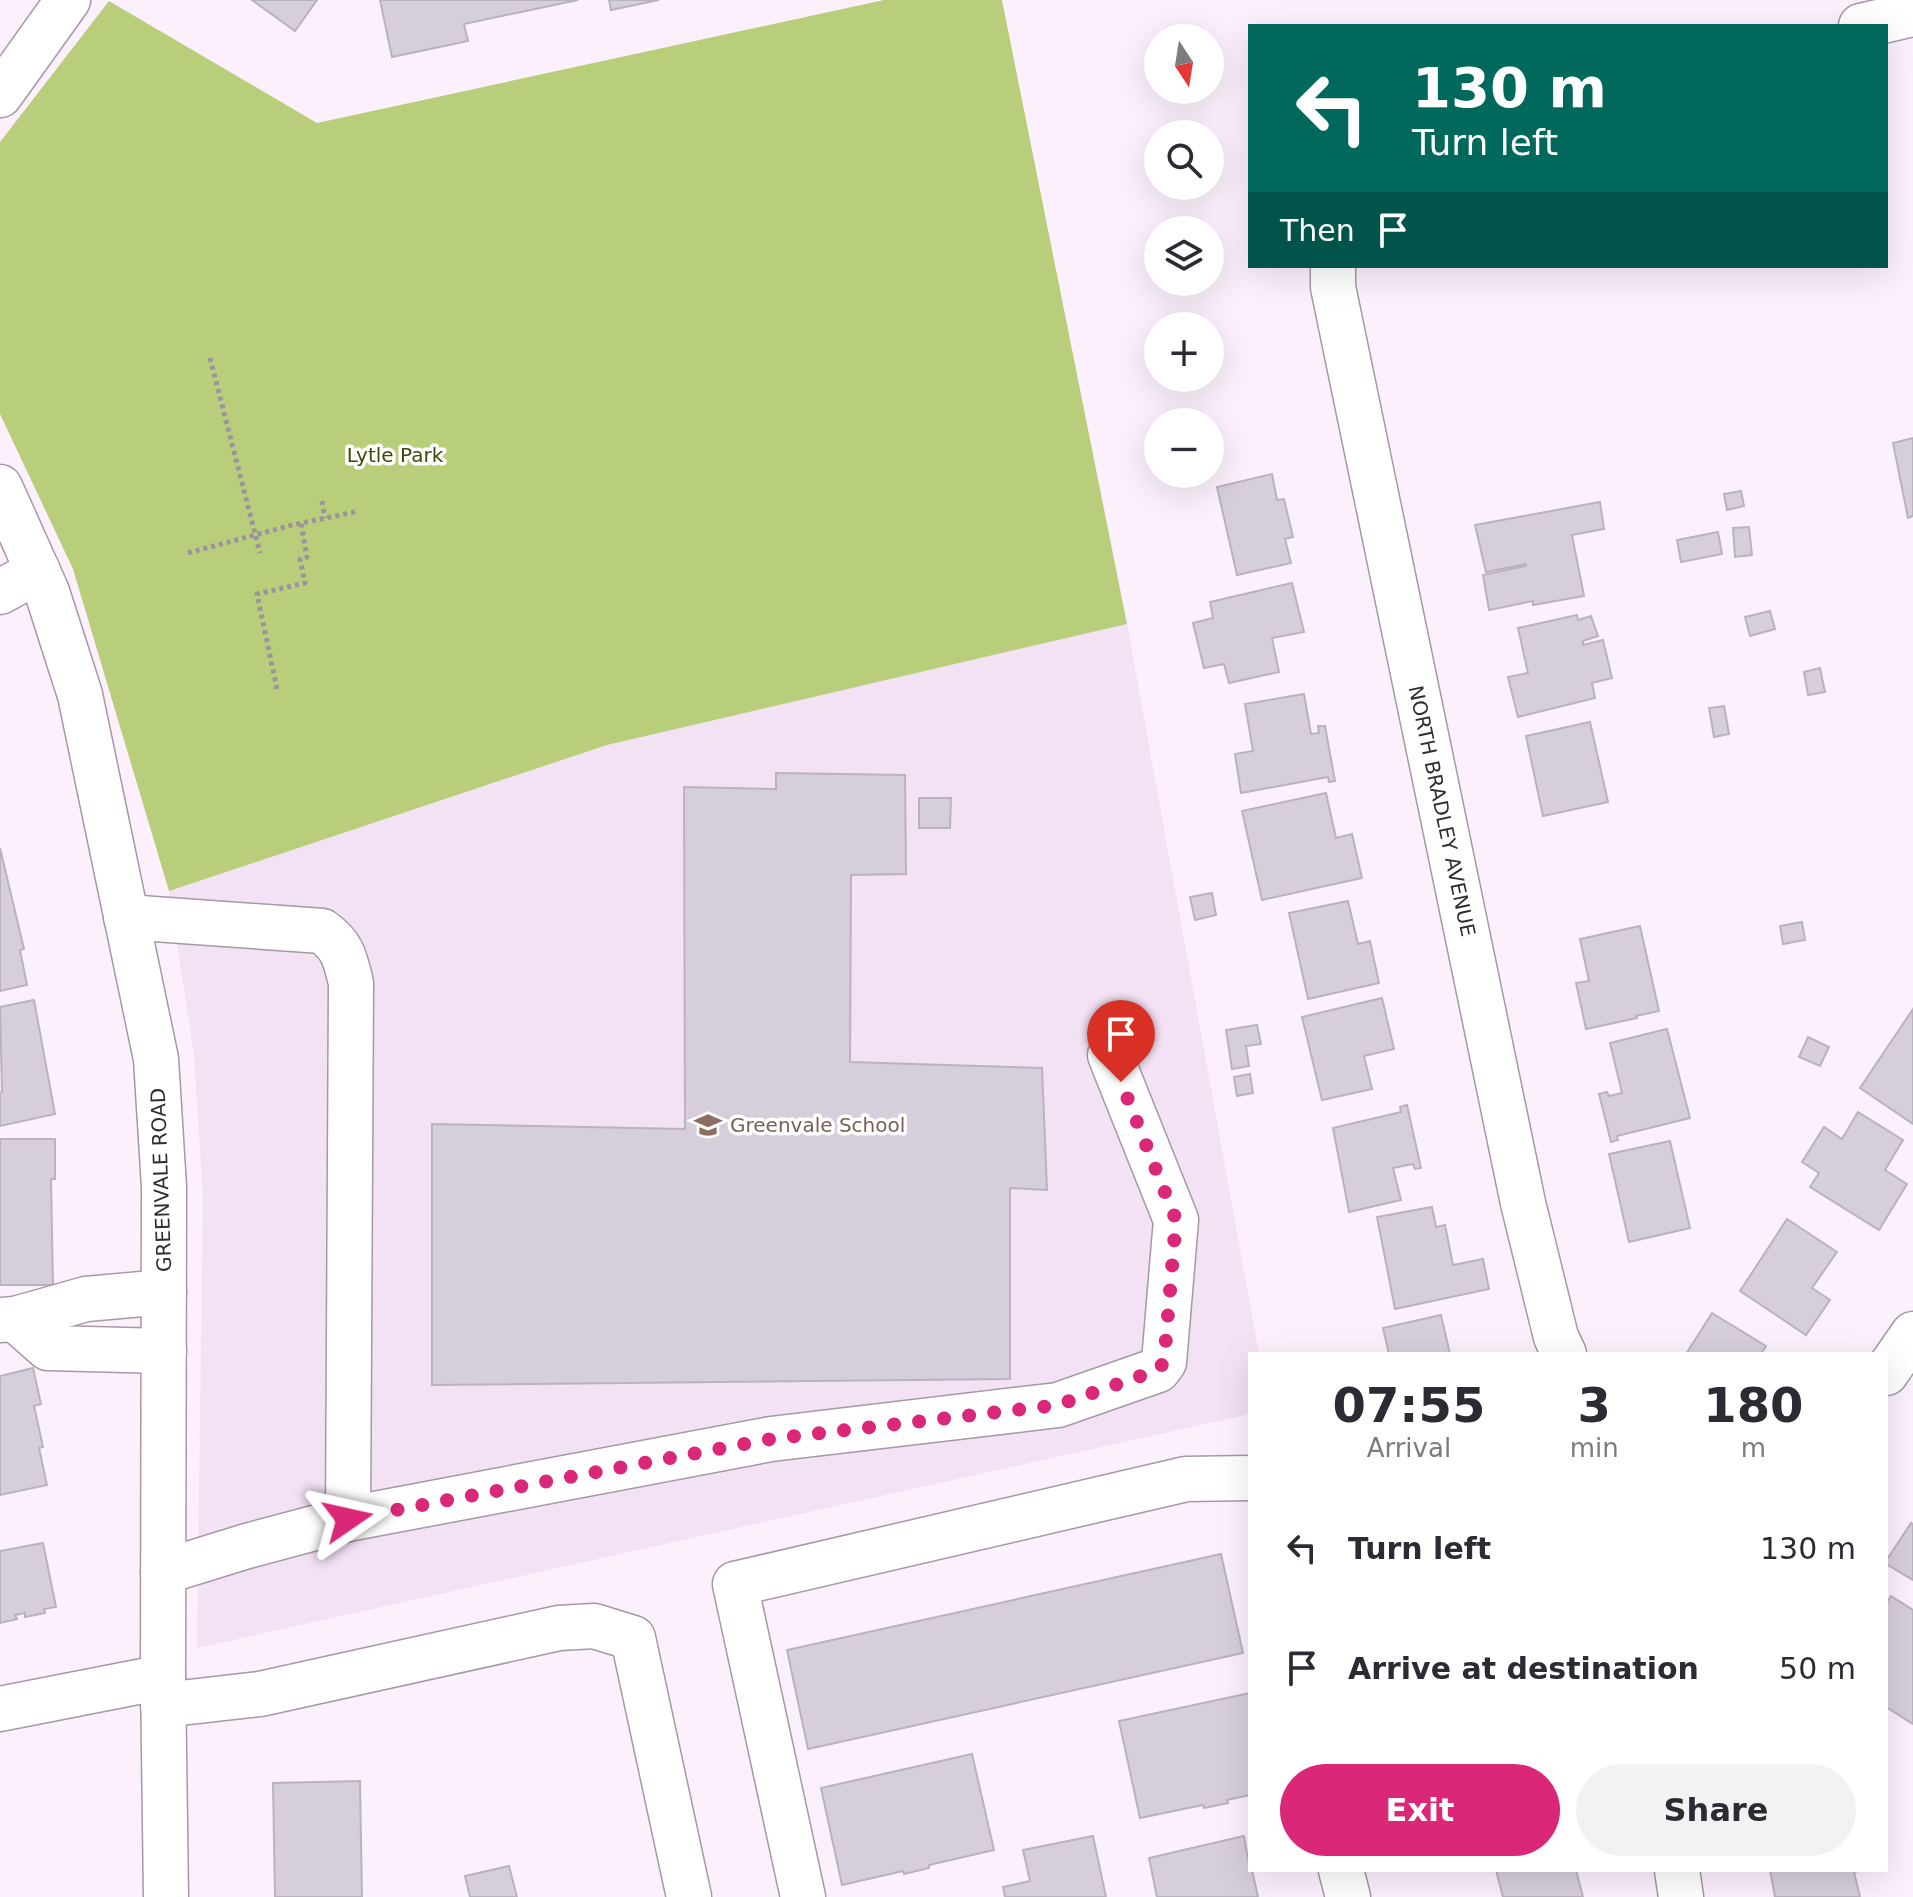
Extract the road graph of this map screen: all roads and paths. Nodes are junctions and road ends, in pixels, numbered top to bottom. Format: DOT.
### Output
graph roads {
  1 [pos="68,0"];
  2 [pos="1913,14"];
  3 [pos="1870,24"];
  4 [pos="0,95"];
  5 [pos="1333,268"];
  6 [pos="210,358"];
  7 [pos="0,487"];
  8 [pos="322,501"];
  9 [pos="359,511"];
  10 [pos="325,518"];
  11 [pos="301,523"];
  12 [pos="255,535"];
  13 [pos="188,553"];
  14 [pos="260,553"];
  15 [pos="38,571"];
  16 [pos="0,592"];
  17 [pos="277,689"];
  18 [pos="126,917"];
  19 [pos="1110,1055"];
  20 [pos="164,1292"];
  21 [pos="8,1320"];
  22 [pos="1913,1334"];
  23 [pos="164,1351"];
  24 [pos="1563,1352"];
  25 [pos="1888,1370"];
  26 [pos="1248,1478"];
  27 [pos="348,1519"];
  28 [pos="163,1572"];
  29 [pos="163,1691"];
  30 [pos="0,1709"];
  31 [pos="1342,1872"];
  32 [pos="1677,1872"];
  33 [pos="166,1897"];
  34 [pos="689,1897"];
  35 [pos="803,1897"];
  36 [pos="1348,1897"];
  37 [pos="1681,1897"];
  1 -- 4 [label="street"];
  2 -- 3 [label="street"];
  5 -- 24 [label="street, NORTH BRADLEY AVENUE"];
  6 -- 12 [label="path"];
  7 -- 15 [label="street, GREENVALE ROAD"];
  8 -- 10 [label="path"];
  9 -- 10 [label="path"];
  10 -- 11 [label="path"];
  11 -- 12 [label="path"];
  11 -- 17 [label="path"];
  12 -- 13 [label="path"];
  12 -- 14 [label="path"];
  15 -- 16 [label="street"];
  15 -- 18 [label="street, GREENVALE ROAD"];
  18 -- 20 [label="street, GREENVALE ROAD"];
  18 -- 27 [label="street"];
  19 -- 27 [label="street"];
  20 -- 21 [label="street"];
  20 -- 23 [label="street, GREENVALE ROAD"];
  21 -- 23 [label="street"];
  22 -- 25 [label="street"];
  23 -- 28 [label="street, GREENVALE ROAD"];
  26 -- 35 [label="street"];
  27 -- 28 [label="street"];
  28 -- 29 [label="street, GREENVALE ROAD"];
  29 -- 30 [label="street"];
  29 -- 33 [label="street, GREENVALE ROAD"];
  29 -- 34 [label="street"];
  31 -- 36 [label="street"];
  32 -- 37 [label="street"];
}
